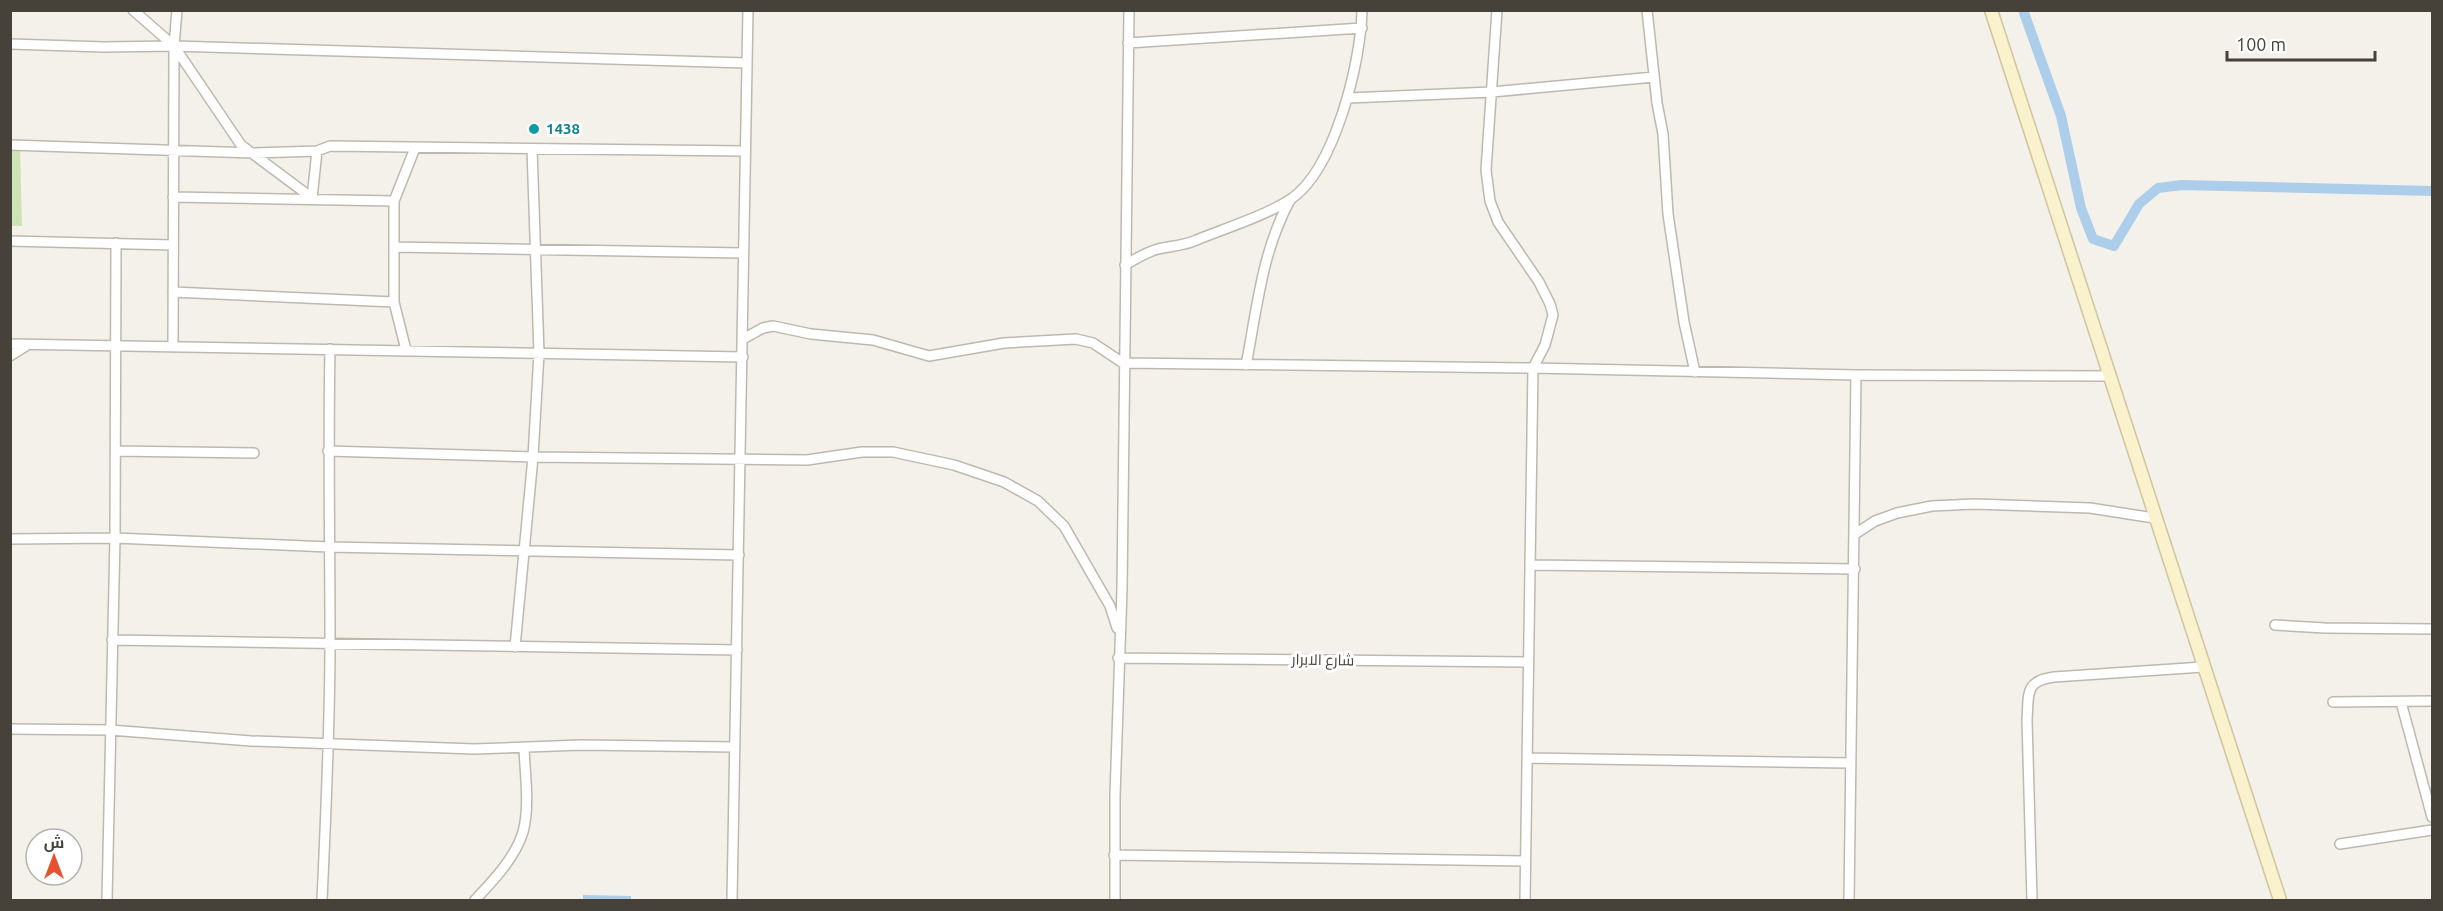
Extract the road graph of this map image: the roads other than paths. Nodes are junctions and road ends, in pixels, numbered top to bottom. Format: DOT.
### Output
graph roads {
  1 [pos="133,10"];
  2 [pos="177,10"];
  3 [pos="748,10"];
  4 [pos="1129,10"];
  5 [pos="1362,10"];
  6 [pos="1497,10"];
  7 [pos="1647,10"];
  8 [pos="1991,10"];
  9 [pos="1362,28"];
  10 [pos="1128,43"];
  11 [pos="10,44"];
  12 [pos="174,46"];
  13 [pos="747,63"];
  14 [pos="1654,77"];
  15 [pos="1492,92"];
  16 [pos="1348,98"];
  17 [pos="10,145"];
  18 [pos="415,148"];
  19 [pos="532,149"];
  20 [pos="173,150"];
  21 [pos="317,151"];
  22 [pos="744,151"];
  23 [pos="253,153"];
  24 [pos="173,197"];
  25 [pos="312,198"];
  26 [pos="1290,200"];
  27 [pos="394,201"];
  28 [pos="10,241"];
  29 [pos="116,243"];
  30 [pos="173,245"];
  31 [pos="394,247"];
  32 [pos="535,249"];
  33 [pos="743,253"];
  34 [pos="1125,265"];
  35 [pos="173,292"];
  36 [pos="394,302"];
  37 [pos="743,339"];
  38 [pos="10,344"];
  39 [pos="28,345"];
  40 [pos="117,346"];
  41 [pos="173,346"];
  42 [pos="330,349"];
  43 [pos="406,350"];
  44 [pos="539,353"];
  45 [pos="10,356"];
  46 [pos="743,357"];
  47 [pos="1123,363"];
  48 [pos="1246,365"];
  49 [pos="1533,368"];
  50 [pos="1695,372"];
  51 [pos="1856,375"];
  52 [pos="2110,376"];
  53 [pos="116,451"];
  54 [pos="328,451"];
  55 [pos="254,453"];
  56 [pos="532,457"];
  57 [pos="741,460"];
  58 [pos="2154,518"];
  59 [pos="1855,534"];
  60 [pos="115,538"];
  61 [pos="10,539"];
  62 [pos="329,547"];
  63 [pos="524,550"];
  64 [pos="739,555"];
  65 [pos="1530,565"];
  66 [pos="1855,569"];
  67 [pos="2275,625"];
  68 [pos="2433,629"];
  69 [pos="1119,634"];
  70 [pos="112,640"];
  71 [pos="330,642"];
  72 [pos="514,647"];
  73 [pos="737,650"];
  74 [pos="1118,658"];
  75 [pos="1528,662"];
  76 [pos="2203,667"];
  77 [pos="2433,701"];
  78 [pos="2333,702"];
  79 [pos="2401,702"];
  80 [pos="10,729"];
  81 [pos="110,730"];
  82 [pos="328,743"];
  83 [pos="735,747"];
  84 [pos="524,748"];
  85 [pos="1527,758"];
  86 [pos="1850,763"];
  87 [pos="2433,817"];
  88 [pos="2433,830"];
  89 [pos="2340,844"];
  90 [pos="1114,855"];
  91 [pos="1525,861"];
  92 [pos="107,900"];
  93 [pos="322,900"];
  94 [pos="475,900"];
  95 [pos="732,900"];
  96 [pos="1115,900"];
  97 [pos="1525,900"];
  98 [pos="1849,900"];
  99 [pos="2032,900"];
  100 [pos="2280,900"];
  1 -- 12 [label="street"];
  2 -- 12 [label="street"];
  3 -- 13 [label="street"];
  4 -- 10 [label="street"];
  5 -- 9 [label="street"];
  6 -- 15 [label="street"];
  7 -- 14 [label="street"];
  8 -- 52 [label="street"];
  9 -- 10 [label="street"];
  9 -- 16 [label="street"];
  10 -- 34 [label="street"];
  11 -- 12 [label="street"];
  12 -- 13 [label="street"];
  12 -- 20 [label="street"];
  12 -- 23 [label="street"];
  13 -- 22 [label="street"];
  14 -- 15 [label="street"];
  14 -- 50 [label="street"];
  15 -- 16 [label="street"];
  15 -- 49 [label="street"];
  16 -- 26 [label="street"];
  17 -- 20 [label="street"];
  18 -- 19 [label="street"];
  18 -- 21 [label="street"];
  18 -- 27 [label="street"];
  19 -- 22 [label="street"];
  19 -- 32 [label="street"];
  20 -- 23 [label="street"];
  20 -- 24 [label="street"];
  21 -- 23 [label="street"];
  21 -- 25 [label="street"];
  22 -- 33 [label="street"];
  23 -- 25 [label="street"];
  24 -- 25 [label="street"];
  24 -- 30 [label="street"];
  25 -- 27 [label="street"];
  26 -- 34 [label="street"];
  26 -- 48 [label="street"];
  27 -- 31 [label="street"];
  28 -- 29 [label="street"];
  29 -- 30 [label="street"];
  29 -- 40 [label="street"];
  30 -- 35 [label="street"];
  31 -- 32 [label="street"];
  31 -- 36 [label="street"];
  32 -- 33 [label="street"];
  32 -- 44 [label="street"];
  33 -- 37 [label="street"];
  34 -- 47 [label="street"];
  35 -- 36 [label="street"];
  35 -- 41 [label="street"];
  36 -- 43 [label="street"];
  37 -- 46 [label="street"];
  37 -- 47 [label="street"];
  38 -- 39 [label="street"];
  39 -- 40 [label="street"];
  39 -- 45 [label="street"];
  40 -- 41 [label="street"];
  40 -- 53 [label="street"];
  41 -- 42 [label="street"];
  42 -- 43 [label="street"];
  42 -- 54 [label="street"];
  43 -- 44 [label="street"];
  44 -- 46 [label="street"];
  44 -- 56 [label="street"];
  46 -- 57 [label="street"];
  47 -- 48 [label="street"];
  47 -- 69 [label="street"];
  48 -- 49 [label="street"];
  49 -- 50 [label="street"];
  49 -- 65 [label="street"];
  50 -- 51 [label="street"];
  51 -- 52 [label="street"];
  51 -- 59 [label="street"];
  52 -- 58 [label="street"];
  53 -- 55 [label="street"];
  53 -- 60 [label="street"];
  54 -- 56 [label="street"];
  54 -- 62 [label="street"];
  56 -- 57 [label="street"];
  56 -- 63 [label="street"];
  57 -- 64 [label="street"];
  57 -- 69 [label="street"];
  58 -- 59 [label="street"];
  58 -- 76 [label="street"];
  59 -- 66 [label="street"];
  60 -- 61 [label="street"];
  60 -- 62 [label="street"];
  60 -- 70 [label="street"];
  62 -- 63 [label="street"];
  62 -- 71 [label="street"];
  63 -- 64 [label="street"];
  63 -- 72 [label="street"];
  64 -- 73 [label="street"];
  65 -- 66 [label="street"];
  65 -- 75 [label="street"];
  66 -- 86 [label="street"];
  67 -- 68 [label="street"];
  69 -- 74 [label="street"];
  70 -- 71 [label="street"];
  70 -- 81 [label="street"];
  71 -- 72 [label="street"];
  71 -- 82 [label="street"];
  72 -- 73 [label="street"];
  73 -- 83 [label="street"];
  74 -- 75 [label="street, شارع الابرار"];
  74 -- 90 [label="street"];
  75 -- 85 [label="street"];
  76 -- 99 [label="street"];
  76 -- 100 [label="street"];
  77 -- 79 [label="street"];
  78 -- 79 [label="street"];
  79 -- 87 [label="street"];
  80 -- 81 [label="street"];
  81 -- 82 [label="street"];
  81 -- 92 [label="street"];
  82 -- 84 [label="street"];
  82 -- 93 [label="street"];
  83 -- 84 [label="street"];
  83 -- 95 [label="street"];
  84 -- 94 [label="street"];
  85 -- 86 [label="street"];
  85 -- 91 [label="street"];
  86 -- 98 [label="street"];
  88 -- 89 [label="street"];
  90 -- 91 [label="street"];
  90 -- 96 [label="street"];
  91 -- 97 [label="street"];
}
